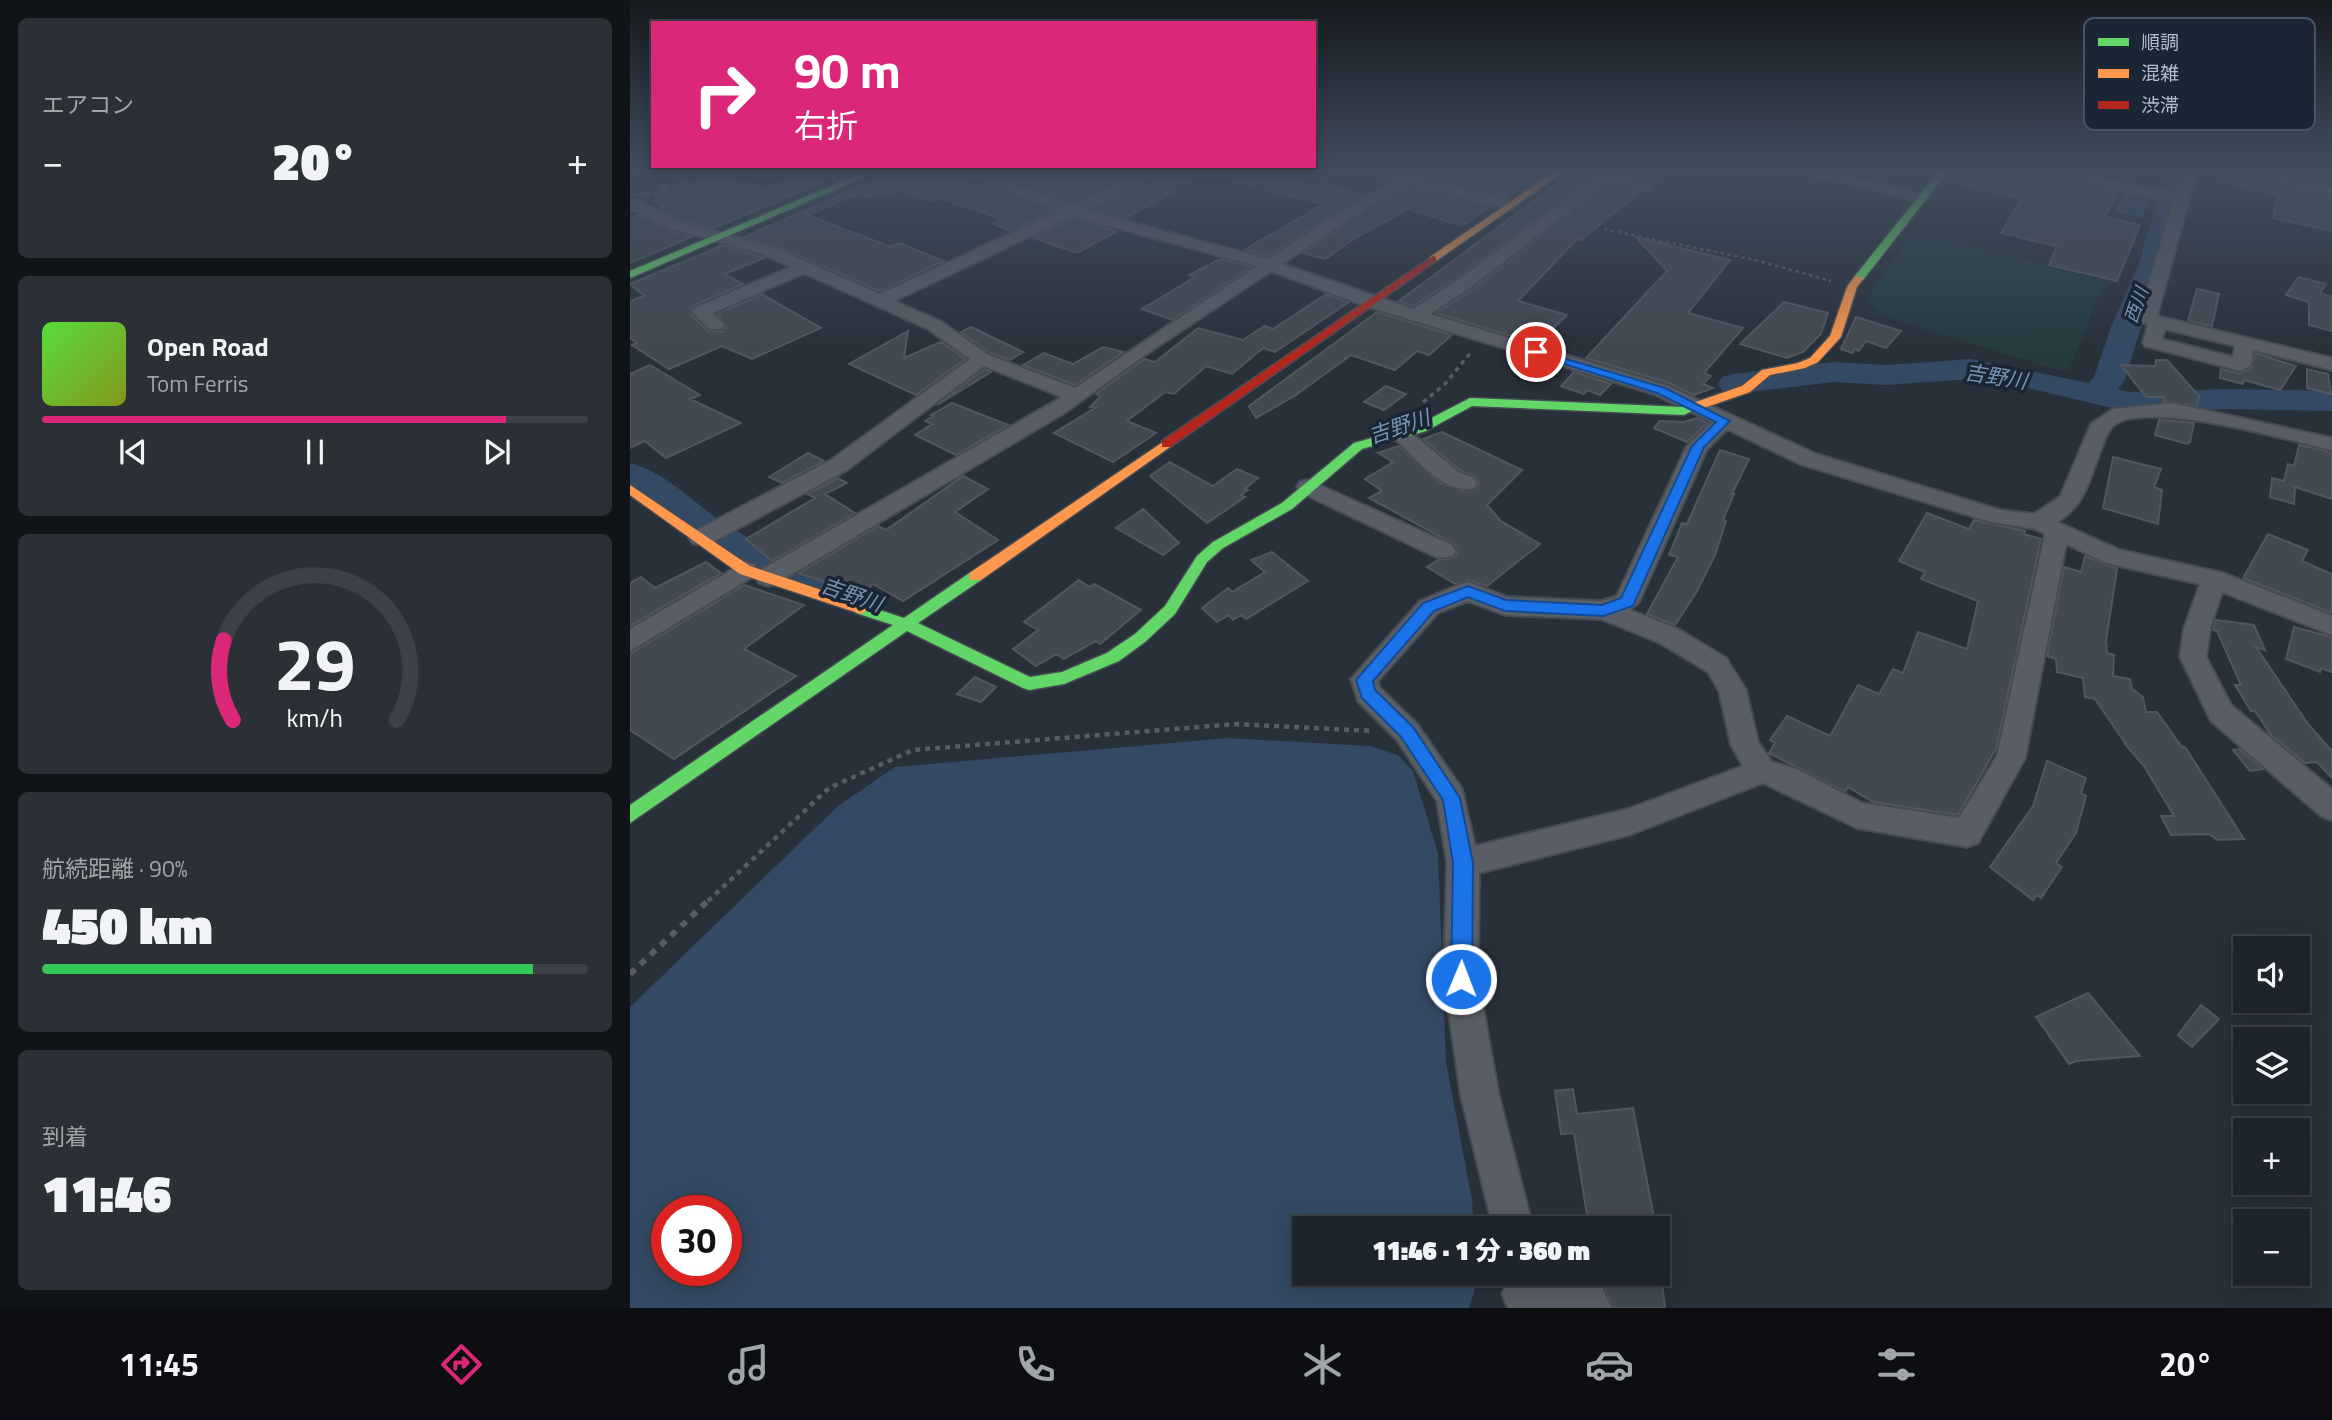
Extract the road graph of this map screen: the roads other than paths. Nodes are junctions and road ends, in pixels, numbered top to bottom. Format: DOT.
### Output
graph roads {
  1 [pos="701,232"];
  2 [pos="731,232"];
  3 [pos="1028,232"];
  4 [pos="1155,232"];
  5 [pos="1319,232"];
  6 [pos="1472,232"];
  7 [pos="1530,232"];
  8 [pos="1896,232"];
  9 [pos="2172,232"];
  10 [pos="719,237"];
  11 [pos="1267,266"];
  12 [pos="805,267"];
  13 [pos="630,275"];
  14 [pos="878,302"];
  15 [pos="1372,302"];
  16 [pos="1416,315"];
  17 [pos="2158,321"];
  18 [pos="716,325"];
  19 [pos="2245,343"];
  20 [pos="982,359"];
  21 [pos="2332,364"];
  22 [pos="1076,395"];
  23 [pos="1688,404"];
  24 [pos="1724,421"];
  25 [pos="1401,434"];
  26 [pos="2332,444"];
  27 [pos="1466,483"];
  28 [pos="1308,487"];
  29 [pos="630,489"];
  30 [pos="2047,527"];
  31 [pos="701,538"];
  32 [pos="1444,551"];
  33 [pos="756,573"];
  34 [pos="2214,579"];
  35 [pos="1603,610"];
  36 [pos="906,624"];
  37 [pos="2332,626"];
  38 [pos="630,641"];
  39 [pos="1762,771"];
  40 [pos="2332,807"];
  41 [pos="630,815"];
  42 [pos="1463,863"];
  43 [pos="1510,1216"];
  44 [pos="1523,1292"];
  45 [pos="1590,1308"];
  1 -- 10 [label="street"];
  2 -- 10 [label="street"];
  3 -- 14 [label="street"];
  4 -- 11 [label="street"];
  5 -- 11 [label="street"];
  6 -- 15 [label="street"];
  7 -- 16 [label="street"];
  8 -- 23 [label="street"];
  9 -- 17 [label="street"];
  10 -- 12 [label="street"];
  10 -- 13 [label="street"];
  11 -- 15 [label="street"];
  11 -- 22 [label="street"];
  12 -- 14 [label="street"];
  12 -- 18 [label="street"];
  14 -- 20 [label="street"];
  15 -- 16 [label="street"];
  15 -- 36 [label="street"];
  16 -- 23 [label="street"];
  17 -- 19 [label="street"];
  19 -- 21 [label="street"];
  20 -- 22 [label="street"];
  20 -- 31 [label="street"];
  22 -- 33 [label="street"];
  23 -- 24 [label="street"];
  23 -- 25 [label="street"];
  24 -- 30 [label="street"];
  24 -- 35 [label="street"];
  25 -- 27 [label="street"];
  25 -- 28 [label="street"];
  26 -- 30 [label="street"];
  28 -- 32 [label="street"];
  28 -- 36 [label="street"];
  29 -- 31 [label="street"];
  30 -- 34 [label="street"];
  30 -- 39 [label="street"];
  31 -- 33 [label="street"];
  33 -- 36 [label="street"];
  33 -- 38 [label="street"];
  34 -- 37 [label="street"];
  34 -- 40 [label="street"];
  35 -- 39 [label="street"];
  35 -- 42 [label="street"];
  36 -- 41 [label="street"];
  39 -- 42 [label="street"];
  42 -- 43 [label="street"];
  44 -- 45 [label="street"];
}
